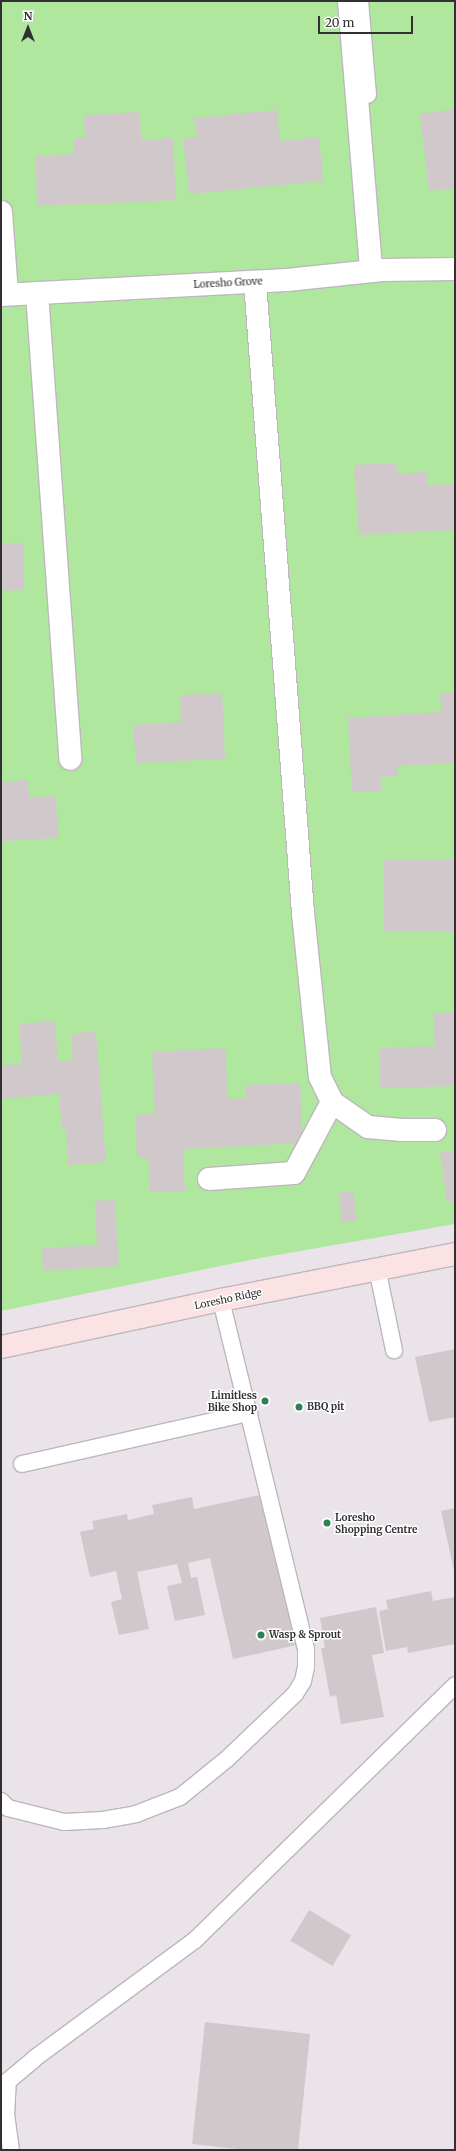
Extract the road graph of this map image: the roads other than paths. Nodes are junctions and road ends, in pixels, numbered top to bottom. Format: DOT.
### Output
graph roads {
  1 [pos="349,1"];
  2 [pos="360,1"];
  3 [pos="1,212"];
  4 [pos="455,269"];
  5 [pos="376,270"];
  6 [pos="255,282"];
  7 [pos="37,293"];
  8 [pos="4,294"];
  9 [pos="70,759"];
  10 [pos="332,1102"];
  11 [pos="434,1130"];
  12 [pos="209,1179"];
  13 [pos="455,1254"];
  14 [pos="377,1268"];
  15 [pos="222,1300"];
  16 [pos="1,1347"];
  17 [pos="394,1350"];
  18 [pos="249,1413"];
  19 [pos="22,1464"];
  20 [pos="455,1685"];
  21 [pos="1,1801"];
  22 [pos="11,2150"];
  1 -- 5 [label="street"];
  2 -- 5 [label="lane"];
  3 -- 8 [label="street"];
  4 -- 5 [label="street, Loresho Grove"];
  5 -- 6 [label="street, Loresho Grove"];
  6 -- 7 [label="street, Loresho Grove"];
  6 -- 10 [label="street"];
  7 -- 8 [label="street, Loresho Grove"];
  7 -- 9 [label="street"];
  10 -- 11 [label="street"];
  10 -- 12 [label="street"];
  13 -- 14 [label="main road, Loresho Ridge"];
  14 -- 15 [label="main road, Loresho Ridge"];
  14 -- 17 [label="lane"];
  15 -- 16 [label="main road, Loresho Ridge"];
  15 -- 18 [label="lane"];
  18 -- 19 [label="lane"];
  18 -- 21 [label="lane"];
  20 -- 22 [label="lane"];
}
